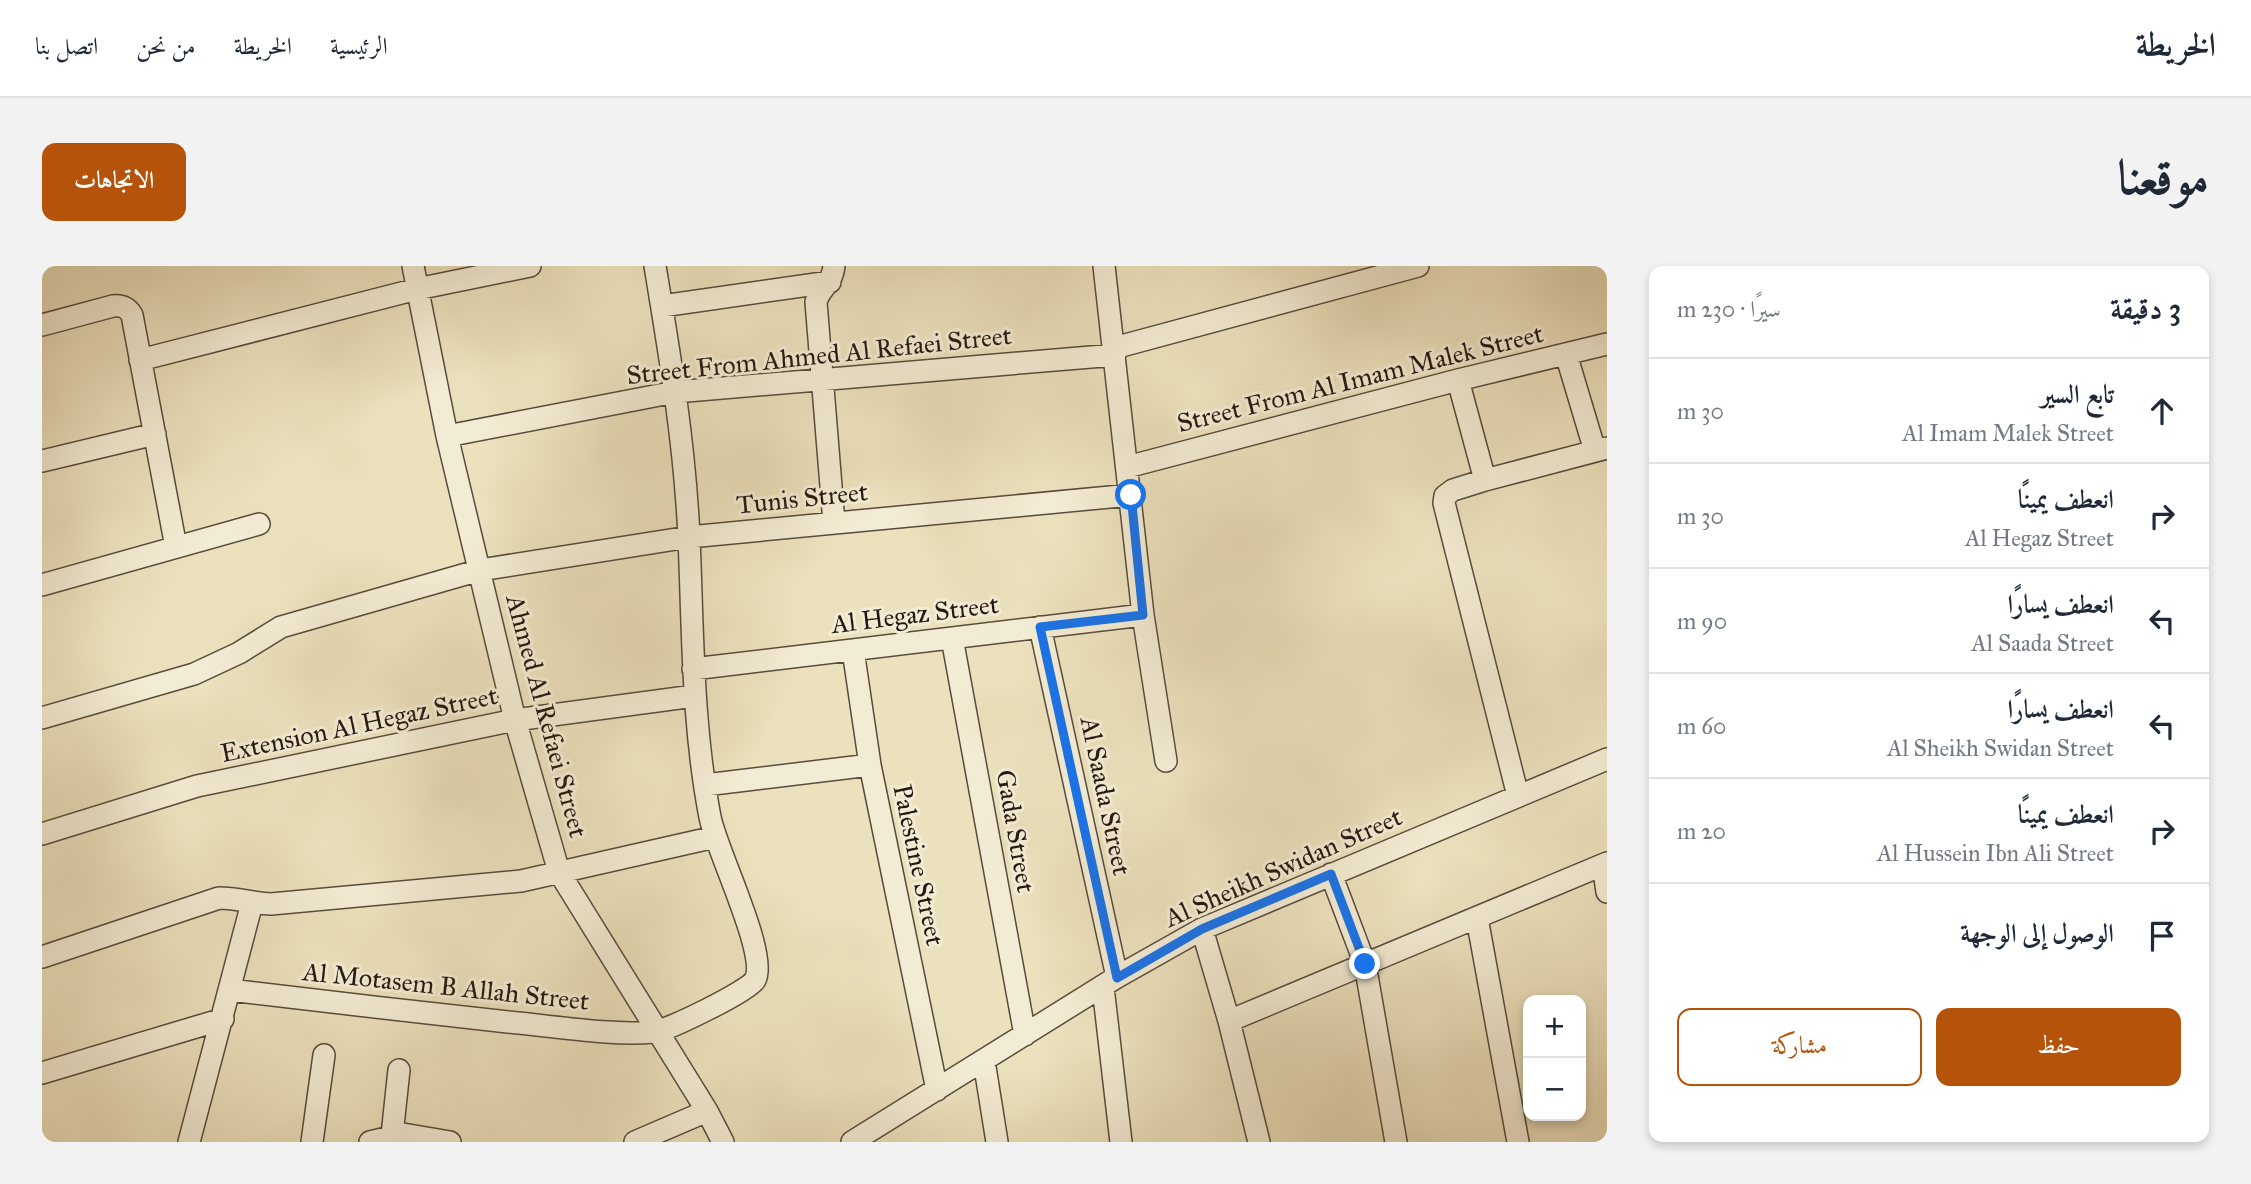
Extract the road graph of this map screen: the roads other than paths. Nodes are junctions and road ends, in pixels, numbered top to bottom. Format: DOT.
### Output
graph roads {
  1 [pos="413,266"];
  2 [pos="530,266"];
  3 [pos="655,266"];
  4 [pos="1104,266"];
  5 [pos="1418,266"];
  6 [pos="832,274"];
  7 [pos="417,289"];
  8 [pos="662,306"];
  9 [pos="42,325"];
  10 [pos="1607,344"];
  11 [pos="1114,351"];
  12 [pos="1566,354"];
  13 [pos="141,360"];
  14 [pos="822,380"];
  15 [pos="1458,380"];
  16 [pos="675,392"];
  17 [pos="155,434"];
  18 [pos="447,436"];
  19 [pos="1601,450"];
  20 [pos="42,461"];
  21 [pos="1127,467"];
  22 [pos="1485,480"];
  23 [pos="1131,495"];
  24 [pos="834,523"];
  25 [pos="259,524"];
  26 [pos="689,537"];
  27 [pos="176,547"];
  28 [pos="480,570"];
  29 [pos="42,585"];
  30 [pos="1143,615"];
  31 [pos="1040,627"];
  32 [pos="952,638"];
  33 [pos="853,650"];
  34 [pos="693,668"];
  35 [pos="694,696"];
  36 [pos="42,718"];
  37 [pos="515,720"];
  38 [pos="1607,759"];
  39 [pos="1166,761"];
  40 [pos="870,765"];
  41 [pos="705,785"];
  42 [pos="1518,796"];
  43 [pos="42,834"];
  44 [pos="715,837"];
  45 [pos="1605,864"];
  46 [pos="559,873"];
  47 [pos="1331,874"];
  48 [pos="1607,892"];
  49 [pos="252,903"];
  50 [pos="1477,918"];
  51 [pos="1202,929"];
  52 [pos="42,957"];
  53 [pos="1365,964"];
  54 [pos="1110,982"];
  55 [pos="230,990"];
  56 [pos="223,1019"];
  57 [pos="1229,1021"];
  58 [pos="657,1032"];
  59 [pos="1025,1035"];
  60 [pos="324,1055"];
  61 [pos="984,1060"];
  62 [pos="399,1070"];
  63 [pos="42,1073"];
  64 [pos="937,1090"];
  65 [pos="707,1111"];
  66 [pos="392,1135"];
  67 [pos="189,1142"];
  68 [pos="312,1142"];
  69 [pos="370,1142"];
  70 [pos="450,1142"];
  71 [pos="635,1142"];
  72 [pos="723,1142"];
  73 [pos="852,1142"];
  74 [pos="997,1142"];
  75 [pos="1121,1142"];
  76 [pos="1259,1142"];
  77 [pos="1396,1142"];
  78 [pos="1518,1142"];
  1 -- 7 [label="street, Ahmed Al Refaei Street"];
  2 -- 7 [label="street"];
  3 -- 8 [label="street"];
  4 -- 11 [label="street"];
  5 -- 11 [label="street, Street From Ahmed Al Refaei Street"];
  6 -- 8 [label="street"];
  6 -- 14 [label="street"];
  7 -- 13 [label="street"];
  7 -- 18 [label="street, Ahmed Al Refaei Street"];
  8 -- 16 [label="street"];
  9 -- 13 [label="street"];
  10 -- 12 [label="street, Street From Al Imam Malek Street"];
  11 -- 14 [label="street, Street From Ahmed Al Refaei Street"];
  11 -- 21 [label="street"];
  12 -- 15 [label="street, Street From Al Imam Malek Street"];
  12 -- 19 [label="street"];
  13 -- 17 [label="street"];
  14 -- 16 [label="street, Street From Ahmed Al Refaei Street"];
  14 -- 24 [label="street"];
  15 -- 21 [label="street, Street From Al Imam Malek Street"];
  15 -- 22 [label="street"];
  16 -- 18 [label="street, Street From Ahmed Al Refaei Street"];
  16 -- 26 [label="street"];
  17 -- 20 [label="street"];
  17 -- 27 [label="street"];
  18 -- 28 [label="street, Ahmed Al Refaei Street"];
  19 -- 22 [label="street"];
  21 -- 23 [label="street"];
  22 -- 42 [label="street"];
  23 -- 24 [label="street, Tunis Street"];
  23 -- 30 [label="street"];
  24 -- 26 [label="street, Tunis Street"];
  25 -- 27 [label="street"];
  26 -- 28 [label="street, Tunis Street"];
  26 -- 34 [label="street"];
  27 -- 29 [label="street"];
  28 -- 36 [label="street, Tunis Street"];
  28 -- 37 [label="street, Ahmed Al Refaei Street"];
  30 -- 31 [label="street, Al Hegaz Street"];
  30 -- 39 [label="street"];
  31 -- 32 [label="street, Al Hegaz Street"];
  31 -- 54 [label="street, Al Saada Street"];
  32 -- 33 [label="street, Al Hegaz Street"];
  32 -- 59 [label="street, Gada Street"];
  33 -- 34 [label="street, Al Hegaz Street"];
  33 -- 40 [label="street, Palestine Street"];
  34 -- 35 [label="street"];
  35 -- 37 [label="street, Extension Al Hegaz Street"];
  35 -- 41 [label="street"];
  37 -- 43 [label="street, Extension Al Hegaz Street"];
  37 -- 46 [label="street, Ahmed Al Refaei Street"];
  38 -- 42 [label="street, Al Sheikh Swidan Street"];
  40 -- 41 [label="street"];
  40 -- 64 [label="street, Palestine Street"];
  41 -- 44 [label="street"];
  42 -- 47 [label="street, Al Sheikh Swidan Street"];
  44 -- 46 [label="street"];
  44 -- 58 [label="street"];
  45 -- 48 [label="street"];
  45 -- 50 [label="street"];
  46 -- 49 [label="street"];
  46 -- 58 [label="street, Ahmed Al Refaei Street"];
  47 -- 51 [label="street, Al Sheikh Swidan Street"];
  47 -- 53 [label="street"];
  49 -- 52 [label="street"];
  49 -- 55 [label="street"];
  50 -- 53 [label="street"];
  50 -- 78 [label="street"];
  51 -- 54 [label="street, Al Sheikh Swidan Street"];
  51 -- 57 [label="street"];
  53 -- 57 [label="street"];
  53 -- 77 [label="street"];
  54 -- 59 [label="street, Al Sheikh Swidan Street"];
  54 -- 75 [label="street"];
  55 -- 56 [label="street"];
  55 -- 58 [label="street, Al Motasem B Allah Street"];
  56 -- 63 [label="street"];
  56 -- 67 [label="street"];
  57 -- 76 [label="street"];
  58 -- 65 [label="street, Ahmed Al Refaei Street"];
  59 -- 61 [label="street, Al Sheikh Swidan Street"];
  60 -- 68 [label="street"];
  61 -- 64 [label="street, Al Sheikh Swidan Street"];
  61 -- 74 [label="street"];
  62 -- 66 [label="street"];
  64 -- 73 [label="street, Al Sheikh Swidan Street"];
  65 -- 71 [label="street"];
  65 -- 72 [label="street, Ahmed Al Refaei Street"];
  66 -- 69 [label="street"];
  66 -- 70 [label="street"];
}
